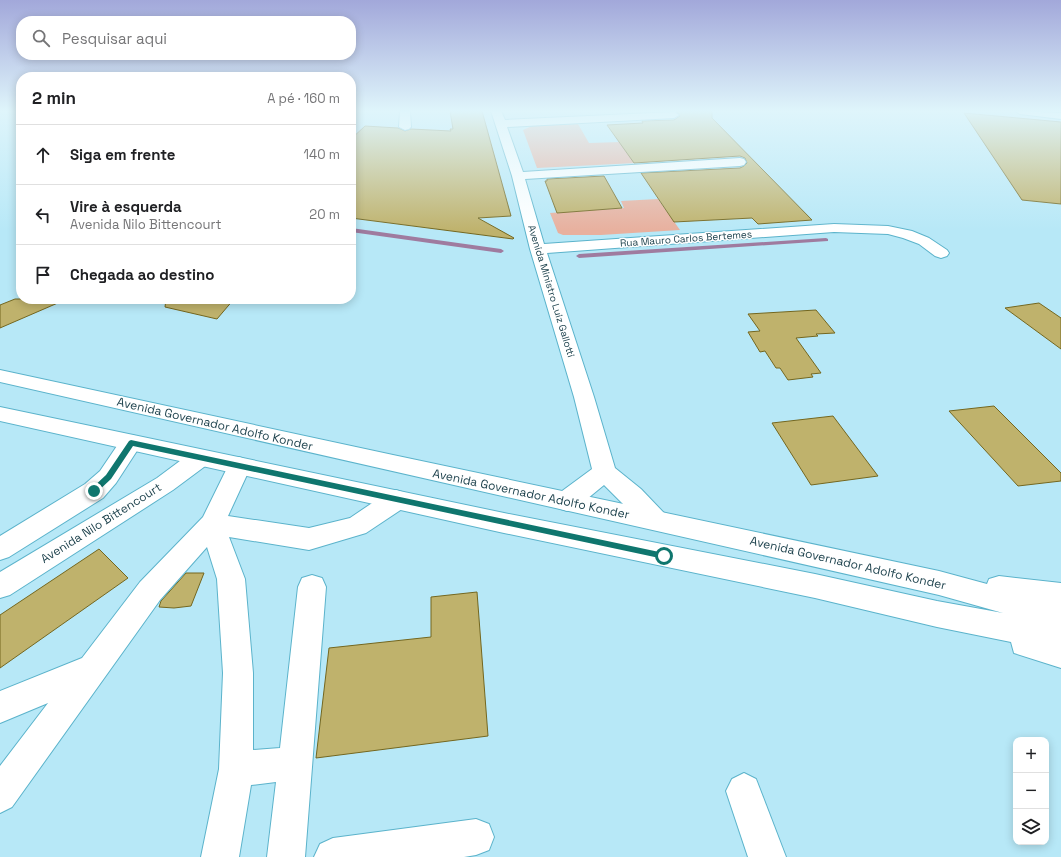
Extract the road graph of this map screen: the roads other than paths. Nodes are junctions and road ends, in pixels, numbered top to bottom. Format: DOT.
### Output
graph roads {
  1 [pos="509,151"];
  2 [pos="740,162"];
  3 [pos="518,176"];
  4 [pos="538,249"];
  5 [pos="941,253"];
  6 [pos="0,376"];
  7 [pos="0,414"];
  8 [pos="131,443"];
  9 [pos="200,458"];
  10 [pos="239,466"];
  11 [pos="605,472"];
  12 [pos="396,500"];
  13 [pos="567,501"];
  14 [pos="654,520"];
  15 [pos="212,524"];
  16 [pos="0,549"];
  17 [pos="939,583"];
  18 [pos="0,586"];
  19 [pos="312,587"];
  20 [pos="1061,595"];
  21 [pos="937,614"];
  22 [pos="1061,616"];
  23 [pos="1061,638"];
  24 [pos="1061,654"];
  25 [pos="93,669"];
  26 [pos="0,707"];
  27 [pos="295,763"];
  28 [pos="236,769"];
  29 [pos="744,791"];
  30 [pos="0,795"];
  31 [pos="476,837"];
  32 [pos="220,857"];
  33 [pos="286,857"];
  34 [pos="333,857"];
  35 [pos="767,857"];
  1 -- 3 [label="street, Avenida Ministro Luiz Gallotti"];
  2 -- 3 [label="street"];
  3 -- 4 [label="street, Avenida Ministro Luiz Gallotti"];
  4 -- 5 [label="street, Rua Mauro Carlos Bertemes"];
  4 -- 11 [label="street, Avenida Ministro Luiz Gallotti"];
  6 -- 13 [label="street, Avenida Governador Adolfo Konder"];
  7 -- 8 [label="street"];
  8 -- 9 [label="street"];
  8 -- 16 [label="street"];
  9 -- 10 [label="street"];
  9 -- 18 [label="street, Avenida Nilo Bittencourt"];
  10 -- 12 [label="street"];
  10 -- 15 [label="street"];
  11 -- 13 [label="street"];
  11 -- 14 [label="street"];
  12 -- 15 [label="street"];
  12 -- 21 [label="street"];
  13 -- 14 [label="street, Avenida Governador Adolfo Konder"];
  14 -- 17 [label="street, Avenida Governador Adolfo Konder"];
  15 -- 25 [label="street"];
  15 -- 28 [label="street"];
  17 -- 20 [label="street"];
  17 -- 22 [label="street, Avenida Governador Adolfo Konder"];
  19 -- 27 [label="street"];
  21 -- 23 [label="street"];
  21 -- 24 [label="street"];
  25 -- 26 [label="street"];
  25 -- 30 [label="street"];
  27 -- 28 [label="street"];
  27 -- 33 [label="street"];
  28 -- 32 [label="street"];
  29 -- 35 [label="street"];
  31 -- 34 [label="street"];
}
